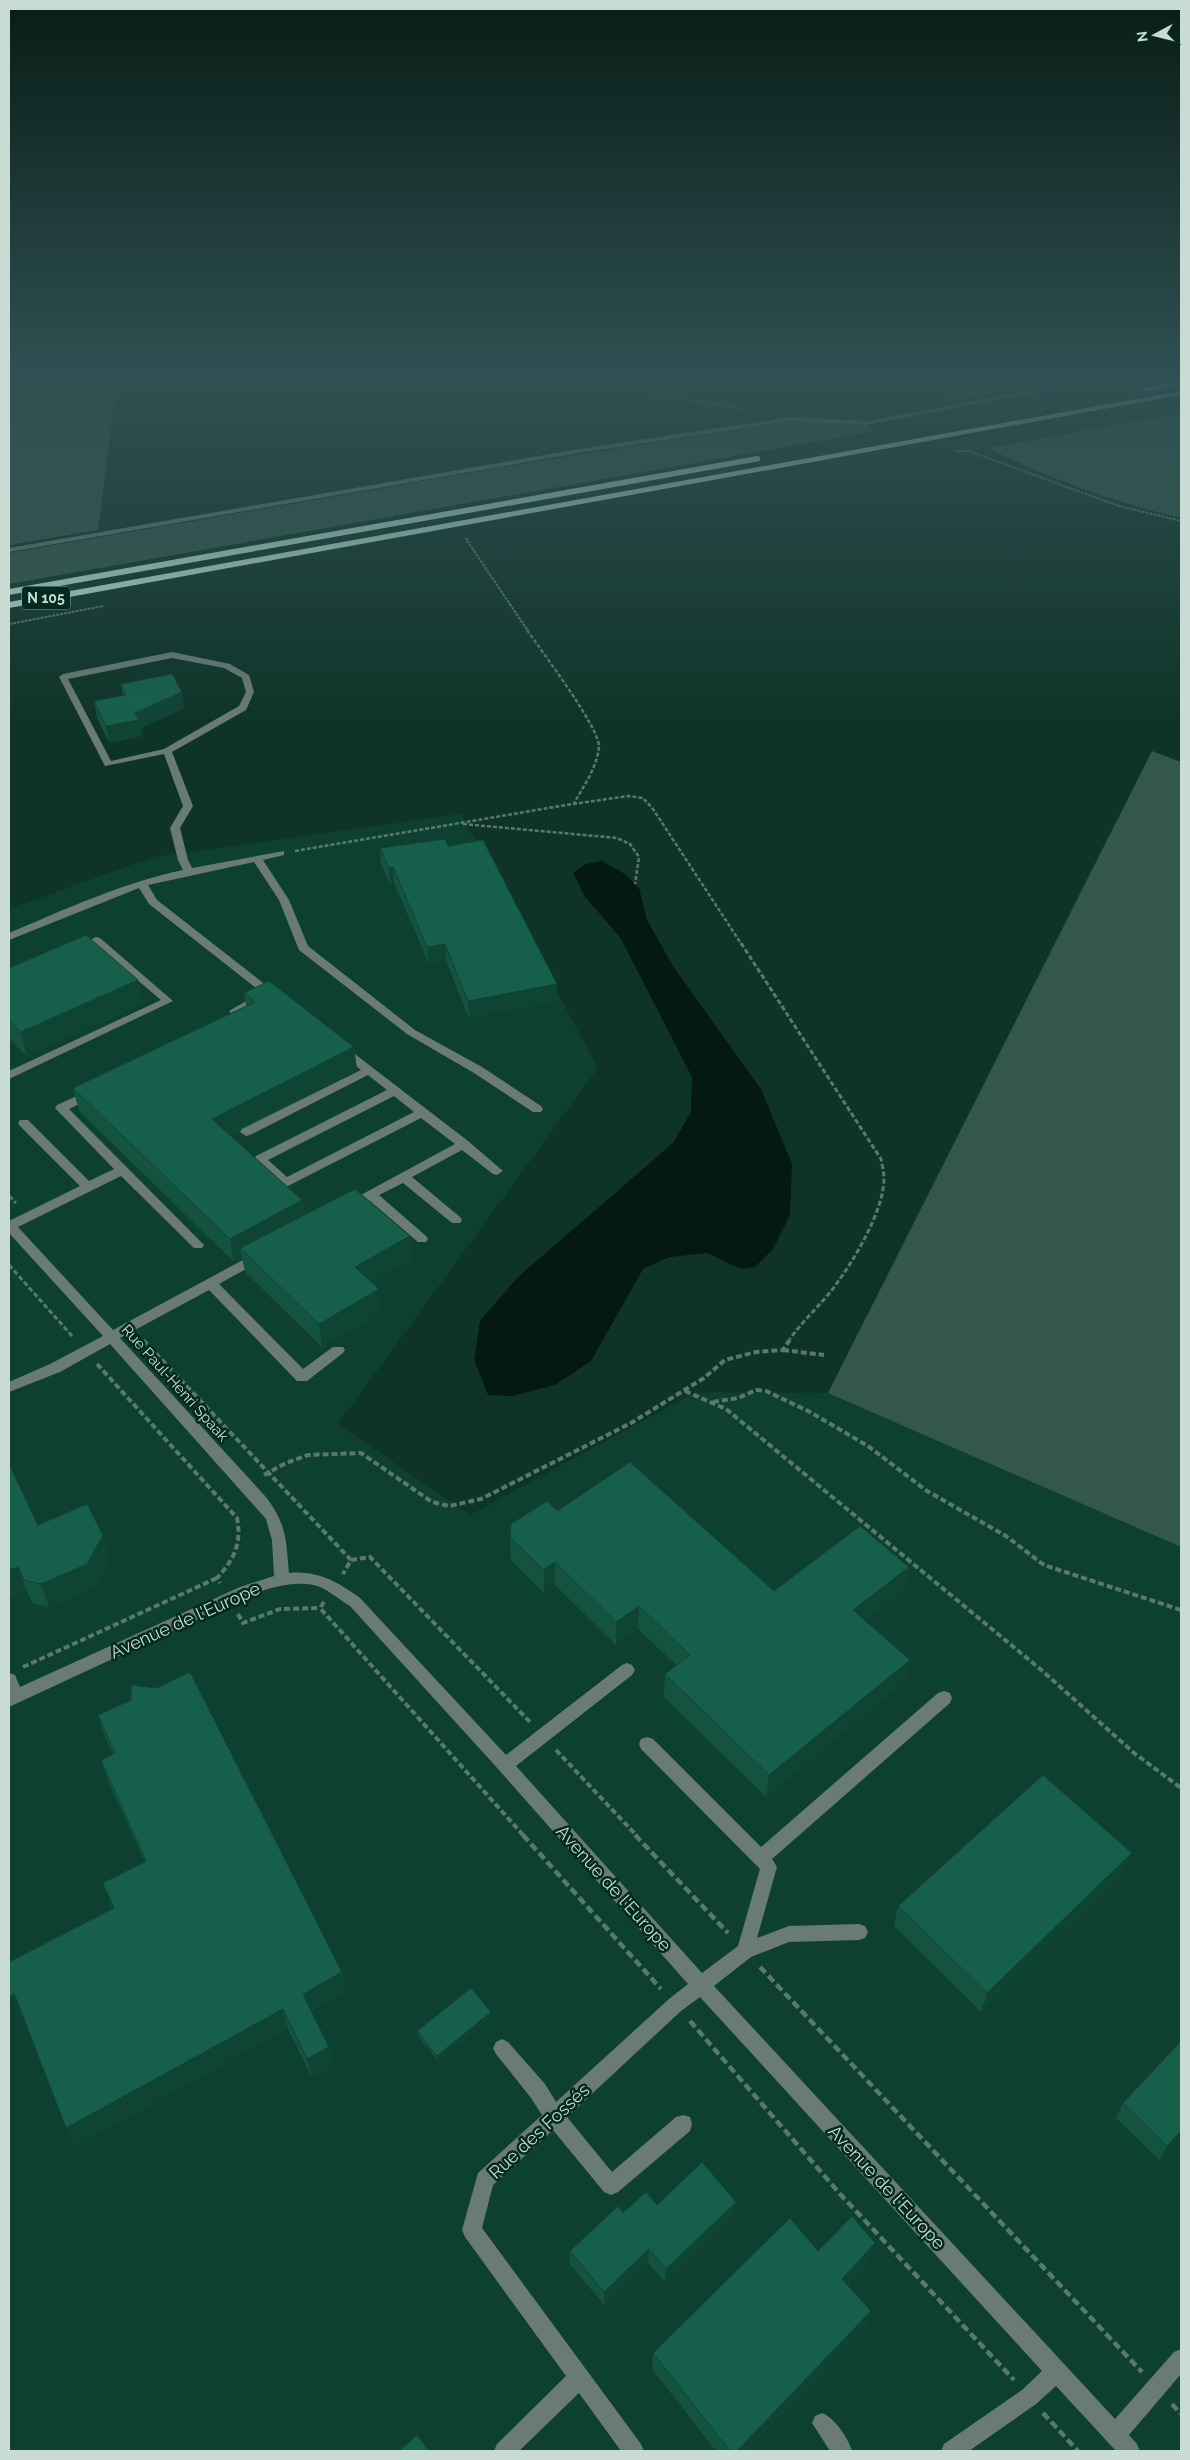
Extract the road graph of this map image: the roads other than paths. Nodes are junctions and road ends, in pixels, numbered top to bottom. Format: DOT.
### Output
graph roads {
  1 [pos="321,496"];
  2 [pos="550,496"];
  3 [pos="613,496"];
  4 [pos="9,550"];
  5 [pos="9,592"];
  6 [pos="9,605"];
  7 [pos="167,751"];
  8 [pos="280,853"];
  9 [pos="257,859"];
  10 [pos="189,872"];
  11 [pos="142,884"];
  12 [pos="9,937"];
  13 [pos="70,952"];
  14 [pos="270,993"];
  15 [pos="285,1005"];
  16 [pos="236,1024"];
  17 [pos="331,1040"];
  18 [pos="369,1070"];
  19 [pos="9,1075"];
  20 [pos="105,1087"];
  21 [pos="395,1091"];
  22 [pos="537,1109"];
  23 [pos="423,1112"];
  24 [pos="24,1123"];
  25 [pos="246,1132"];
  26 [pos="464,1144"];
  27 [pos="122,1170"];
  28 [pos="497,1171"];
  29 [pos="404,1177"];
  30 [pos="88,1187"];
  31 [pos="371,1195"];
  32 [pos="337,1213"];
  33 [pos="456,1220"];
  34 [pos="9,1225"];
  35 [pos="422,1239"];
  36 [pos="198,1245"];
  37 [pos="269,1251"];
  38 [pos="210,1283"];
  39 [pos="111,1337"];
  40 [pos="338,1350"];
  41 [pos="9,1387"];
  42 [pos="282,1580"];
  43 [pos="626,1670"];
  44 [pos="13,1674"];
  45 [pos="13,1698"];
  46 [pos="944,1698"];
  47 [pos="647,1744"];
  48 [pos="505,1765"];
  49 [pos="760,1859"];
  50 [pos="859,1932"];
  51 [pos="745,1951"];
  52 [pos="700,1984"];
  53 [pos="502,2048"];
  54 [pos="554,2116"];
  55 [pos="683,2124"];
  56 [pos="1181,2359"];
  57 [pos="1056,2372"];
  58 [pos="580,2377"];
  59 [pos="822,2423"];
  60 [pos="1115,2435"];
  61 [pos="504,2451"];
  62 [pos="634,2451"];
  63 [pos="842,2451"];
  64 [pos="950,2451"];
  65 [pos="1130,2451"];
  1 -- 4 [label="street"];
  2 -- 5 [label="highway, N 105"];
  3 -- 6 [label="highway, N 105"];
  7 -- 7 [label="street"];
  7 -- 10 [label="street"];
  8 -- 9 [label="street"];
  9 -- 10 [label="street"];
  9 -- 22 [label="street"];
  10 -- 11 [label="street"];
  11 -- 12 [label="street"];
  11 -- 14 [label="street"];
  13 -- 19 [label="street"];
  14 -- 15 [label="street"];
  14 -- 16 [label="street"];
  17 -- 18 [label="street"];
  18 -- 21 [label="street"];
  18 -- 25 [label="street"];
  20 -- 27 [label="street"];
  21 -- 23 [label="street"];
  21 -- 23 [label="street"];
  23 -- 26 [label="street"];
  24 -- 30 [label="street"];
  26 -- 28 [label="street"];
  26 -- 29 [label="street"];
  27 -- 30 [label="street"];
  27 -- 36 [label="street"];
  29 -- 31 [label="street"];
  29 -- 33 [label="street"];
  30 -- 34 [label="street"];
  31 -- 32 [label="street"];
  31 -- 35 [label="street"];
  34 -- 39 [label="street, Rue Paul-Henri Spaak"];
  37 -- 38 [label="street"];
  38 -- 39 [label="street"];
  38 -- 40 [label="street"];
  39 -- 41 [label="street"];
  39 -- 42 [label="street, Rue Paul-Henri Spaak"];
  42 -- 45 [label="street, Avenue de l'Europe"];
  42 -- 48 [label="street, Avenue de l'Europe"];
  43 -- 48 [label="street"];
  44 -- 45 [label="street"];
  46 -- 49 [label="street"];
  47 -- 49 [label="street"];
  48 -- 52 [label="street, Avenue de l'Europe"];
  49 -- 51 [label="street"];
  50 -- 51 [label="street, Rue des Fossés"];
  51 -- 52 [label="street, Rue des Fossés"];
  52 -- 54 [label="street, Rue des Fossés"];
  52 -- 57 [label="street, Avenue de l'Europe"];
  53 -- 54 [label="street"];
  54 -- 55 [label="street"];
  54 -- 58 [label="street, Rue des Fossés"];
  56 -- 60 [label="street"];
  57 -- 60 [label="street, Avenue de l'Europe"];
  57 -- 64 [label="street"];
  58 -- 61 [label="street"];
  58 -- 62 [label="street, Rue des Fossés"];
  59 -- 63 [label="street"];
  60 -- 65 [label="street, Avenue de l'Europe"];
}
